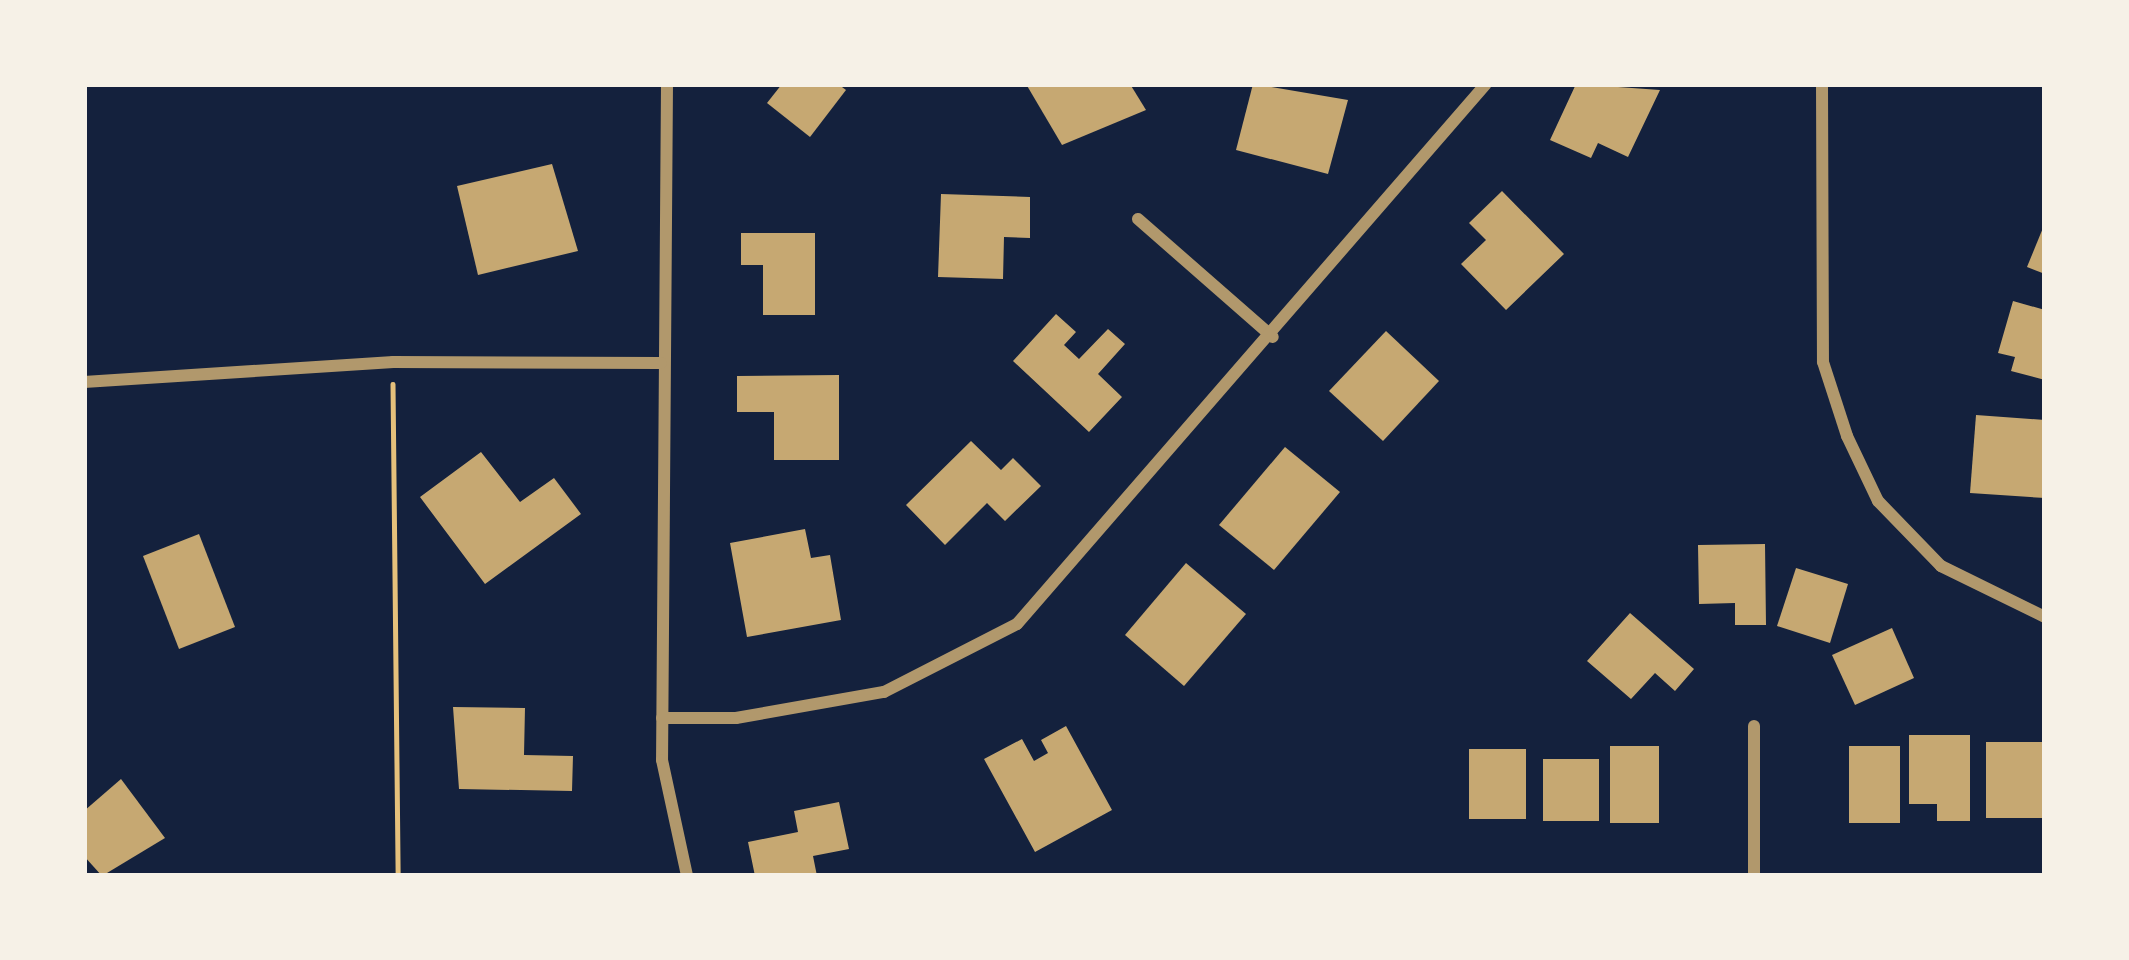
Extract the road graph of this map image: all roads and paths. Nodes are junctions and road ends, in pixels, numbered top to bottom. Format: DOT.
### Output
graph roads {
  1 [pos="668,84"];
  2 [pos="1486,84"];
  3 [pos="1822,84"];
  4 [pos="1138,219"];
  5 [pos="1273,337"];
  6 [pos="393,362"];
  7 [pos="661,363"];
  8 [pos="84,382"];
  9 [pos="2045,617"];
  10 [pos="662,718"];
  11 [pos="1754,726"];
  12 [pos="398,876"];
  13 [pos="687,876"];
  14 [pos="1754,876"];
  1 -- 7 [label="street"];
  2 -- 5 [label="street"];
  3 -- 9 [label="street"];
  4 -- 5 [label="street"];
  5 -- 10 [label="street"];
  6 -- 7 [label="street"];
  6 -- 8 [label="street"];
  6 -- 12 [label="path"];
  7 -- 10 [label="street"];
  10 -- 13 [label="street"];
  11 -- 14 [label="street"];
}
